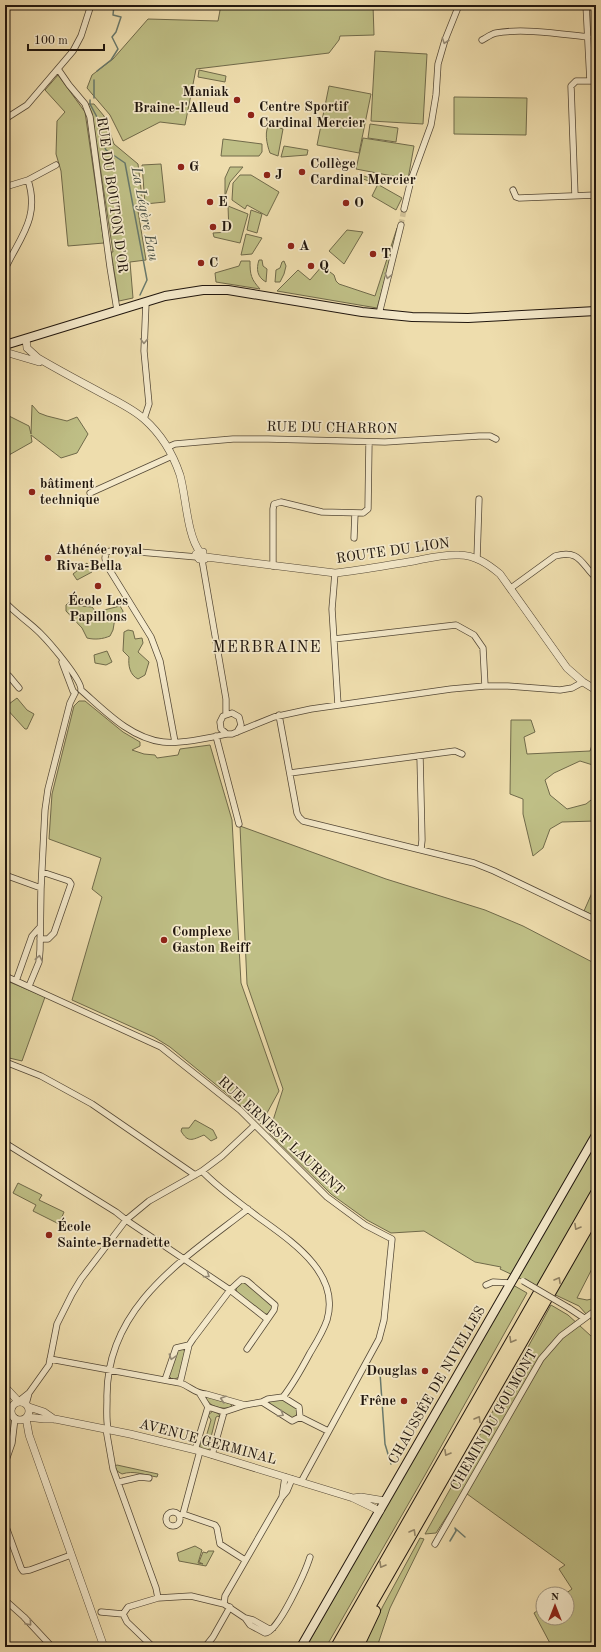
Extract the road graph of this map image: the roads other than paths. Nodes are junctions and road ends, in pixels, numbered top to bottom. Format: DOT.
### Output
graph roads {
  1 [pos="91,5"];
  2 [pos="459,5"];
  3 [pos="586,5"];
  4 [pos="588,37"];
  5 [pos="482,40"];
  6 [pos="58,69"];
  7 [pos="593,81"];
  8 [pos="5,119"];
  9 [pos="56,165"];
  10 [pos="28,180"];
  11 [pos="5,187"];
  12 [pos="513,190"];
  13 [pos="596,195"];
  14 [pos="575,196"];
  15 [pos="404,209"];
  16 [pos="401,224"];
  17 [pos="5,269"];
  18 [pos="146,302"];
  19 [pos="117,310"];
  20 [pos="596,311"];
  21 [pos="379,314"];
  22 [pos="26,339"];
  23 [pos="15,342"];
  24 [pos="5,345"];
  25 [pos="5,352"];
  26 [pos="18,355"];
  27 [pos="54,368"];
  28 [pos="144,419"];
  29 [pos="496,438"];
  30 [pos="369,442"];
  31 [pos="168,448"];
  32 [pos="172,456"];
  33 [pos="90,493"];
  34 [pos="479,499"];
  35 [pos="355,513"];
  36 [pos="354,538"];
  37 [pos="201,556"];
  38 [pos="477,559"];
  39 [pos="274,566"];
  40 [pos="335,573"];
  41 [pos="596,578"];
  42 [pos="511,588"];
  43 [pos="5,602"];
  44 [pos="5,609"];
  45 [pos="15,612"];
  46 [pos="334,639"];
  47 [pos="62,660"];
  48 [pos="5,674"];
  49 [pos="583,682"];
  50 [pos="79,684"];
  51 [pos="72,686"];
  52 [pos="484,686"];
  53 [pos="19,688"];
  54 [pos="81,690"];
  55 [pos="596,690"];
  56 [pos="75,693"];
  57 [pos="338,705"];
  58 [pos="229,713"];
  59 [pos="279,715"];
  60 [pos="241,721"];
  61 [pos="257,724"];
  62 [pos="220,725"];
  63 [pos="237,732"];
  64 [pos="227,734"];
  65 [pos="214,736"];
  66 [pos="175,742"];
  67 [pos="462,754"];
  68 [pos="420,756"];
  69 [pos="290,773"];
  70 [pos="239,824"];
  71 [pos="421,849"];
  72 [pos="42,872"];
  73 [pos="5,875"];
  74 [pos="41,888"];
  75 [pos="596,920"];
  76 [pos="40,927"];
  77 [pos="40,940"];
  78 [pos="5,976"];
  79 [pos="16,981"];
  80 [pos="30,986"];
  81 [pos="5,1063"];
  82 [pos="255,1125"];
  83 [pos="596,1135"];
  84 [pos="5,1143"];
  85 [pos="202,1171"];
  86 [pos="195,1174"];
  87 [pos="596,1193"];
  88 [pos="248,1209"];
  89 [pos="596,1213"];
  90 [pos="126,1220"];
  91 [pos="184,1259"];
  92 [pos="513,1280"];
  93 [pos="486,1285"];
  94 [pos="230,1290"];
  95 [pos="596,1310"];
  96 [pos="584,1318"];
  97 [pos="267,1319"];
  98 [pos="190,1345"];
  99 [pos="247,1349"];
  100 [pos="50,1359"];
  101 [pos="109,1369"];
  102 [pos="165,1380"];
  103 [pos="180,1383"];
  104 [pos="5,1389"];
  105 [pos="200,1394"];
  106 [pos="283,1397"];
  107 [pos="262,1402"];
  108 [pos="23,1404"];
  109 [pos="245,1405"];
  110 [pos="10,1407"];
  111 [pos="208,1407"];
  112 [pos="224,1412"];
  113 [pos="300,1417"];
  114 [pos="22,1418"];
  115 [pos="54,1419"];
  116 [pos="110,1430"];
  117 [pos="328,1432"];
  118 [pos="109,1442"];
  119 [pos="197,1451"];
  120 [pos="212,1455"];
  121 [pos="5,1463"];
  122 [pos="285,1477"];
  123 [pos="149,1478"];
  124 [pos="292,1479"];
  125 [pos="119,1482"];
  126 [pos="301,1482"];
  127 [pos="282,1497"];
  128 [pos="353,1498"];
  129 [pos="385,1501"];
  130 [pos="380,1511"];
  131 [pos="5,1524"];
  132 [pos="435,1544"];
  133 [pos="71,1555"];
  134 [pos="310,1557"];
  135 [pos="245,1560"];
  136 [pos="394,1566"];
  137 [pos="158,1598"];
  138 [pos="5,1600"];
  139 [pos="224,1604"];
  140 [pos="230,1607"];
  141 [pos="101,1612"];
  142 [pos="123,1614"];
  143 [pos="52,1647"];
  144 [pos="104,1647"];
  145 [pos="153,1647"];
  146 [pos="205,1647"];
  147 [pos="300,1647"];
  148 [pos="336,1647"];
  149 [pos="347,1647"];
  150 [pos="358,1647"];
  1 -- 6 [label="street"];
  2 -- 15 [label="street, one-way"];
  3 -- 4 [label="street"];
  4 -- 5 [label="street"];
  4 -- 7 [label="street"];
  6 -- 8 [label="street"];
  6 -- 19 [label="street, RUE DU BOUTON D'OR"];
  7 -- 14 [label="street"];
  9 -- 10 [label="street"];
  10 -- 11 [label="street"];
  10 -- 17 [label="street"];
  12 -- 14 [label="street"];
  13 -- 14 [label="street"];
  16 -- 21 [label="street, one-way"];
  18 -- 19 [label="main road"];
  18 -- 21 [label="main road"];
  18 -- 28 [label="street, one-way"];
  19 -- 22 [label="main road"];
  20 -- 21 [label="main road"];
  22 -- 23 [label="main road"];
  22 -- 27 [label="street"];
  23 -- 24 [label="main road"];
  23 -- 26 [label="street"];
  25 -- 26 [label="street"];
  26 -- 27 [label="street"];
  27 -- 28 [label="street"];
  28 -- 31 [label="street"];
  29 -- 30 [label="street, RUE DU CHARRON"];
  30 -- 31 [label="street, RUE DU CHARRON"];
  30 -- 35 [label="street"];
  31 -- 32 [label="street"];
  32 -- 33 [label="street"];
  32 -- 37 [label="street"];
  34 -- 38 [label="street"];
  35 -- 36 [label="street"];
  35 -- 39 [label="street"];
  37 -- 39 [label="street, ROUTE DU LION"];
  37 -- 58 [label="street"];
  37 -- 66 [label="street"];
  38 -- 40 [label="street, ROUTE DU LION"];
  38 -- 42 [label="street, ROUTE DU LION"];
  39 -- 40 [label="street, ROUTE DU LION"];
  40 -- 46 [label="street"];
  41 -- 42 [label="street"];
  42 -- 49 [label="street, ROUTE DU LION"];
  43 -- 45 [label="street"];
  44 -- 45 [label="street"];
  45 -- 47 [label="street"];
  46 -- 52 [label="street"];
  46 -- 57 [label="street"];
  47 -- 50 [label="street"];
  47 -- 51 [label="street"];
  48 -- 53 [label="street"];
  49 -- 52 [label="street"];
  49 -- 55 [label="street, ROUTE DU LION"];
  50 -- 51 [label="street"];
  50 -- 54 [label="street"];
  51 -- 56 [label="street"];
  52 -- 57 [label="street"];
  54 -- 56 [label="street"];
  54 -- 66 [label="street"];
  56 -- 72 [label="street"];
  57 -- 59 [label="street"];
  58 -- 60 [label="street"];
  58 -- 62 [label="street"];
  59 -- 61 [label="street"];
  59 -- 69 [label="street"];
  60 -- 61 [label="street"];
  60 -- 63 [label="street"];
  61 -- 63 [label="street"];
  62 -- 64 [label="street"];
  62 -- 65 [label="street"];
  63 -- 64 [label="street"];
  64 -- 65 [label="street"];
  65 -- 66 [label="street"];
  65 -- 70 [label="street"];
  67 -- 68 [label="street"];
  68 -- 69 [label="street"];
  68 -- 71 [label="street"];
  69 -- 71 [label="street"];
  71 -- 75 [label="street"];
  72 -- 74 [label="street"];
  72 -- 77 [label="street"];
  73 -- 74 [label="street"];
  74 -- 76 [label="street"];
  76 -- 77 [label="street"];
  76 -- 79 [label="street"];
  80 -- 77 [label="street, one-way"];
  78 -- 79 [label="street, RUE ERNEST LAURENT"];
  79 -- 80 [label="street, RUE ERNEST LAURENT"];
  80 -- 82 [label="street, RUE ERNEST LAURENT"];
  81 -- 86 [label="street"];
  82 -- 85 [label="street"];
  82 -- 117 [label="street, RUE ERNEST LAURENT"];
  83 -- 92 [label="main road, CHAUSSÉE DE NIVELLES"];
  84 -- 90 [label="street"];
  85 -- 86 [label="street"];
  85 -- 88 [label="street"];
  86 -- 90 [label="street"];
  87 -- 148 [label="highway, one-way"];
  88 -- 91 [label="street"];
  88 -- 106 [label="street"];
  136 -- 89 [label="highway, one-way"];
  90 -- 91 [label="street"];
  90 -- 100 [label="street"];
  91 -- 94 [label="street, one-way"];
  91 -- 101 [label="street"];
  92 -- 93 [label="street"];
  92 -- 96 [label="street, bridge"];
  92 -- 129 [label="main road, CHAUSSÉE DE NIVELLES"];
  94 -- 97 [label="street"];
  94 -- 97 [label="street"];
  94 -- 98 [label="street"];
  95 -- 96 [label="street, CHEMIN DU GOUMONT"];
  96 -- 132 [label="street, CHEMIN DU GOUMONT"];
  97 -- 99 [label="street"];
  98 -- 102 [label="street, one-way"];
  98 -- 103 [label="street"];
  100 -- 101 [label="street"];
  100 -- 108 [label="street"];
  101 -- 102 [label="street"];
  101 -- 116 [label="street"];
  102 -- 103 [label="street"];
  103 -- 105 [label="street"];
  104 -- 108 [label="street"];
  104 -- 110 [label="street"];
  109 -- 105 [label="street, one-way"];
  105 -- 111 [label="street"];
  106 -- 107 [label="street"];
  106 -- 113 [label="street"];
  107 -- 109 [label="street"];
  107 -- 113 [label="street, one-way"];
  108 -- 110 [label="street"];
  108 -- 114 [label="street"];
  108 -- 115 [label="street, AVENUE GERMINAL"];
  109 -- 112 [label="street"];
  110 -- 114 [label="street"];
  111 -- 112 [label="street"];
  111 -- 119 [label="street"];
  112 -- 120 [label="street"];
  113 -- 117 [label="street"];
  114 -- 115 [label="street, AVENUE GERMINAL"];
  114 -- 121 [label="street"];
  114 -- 133 [label="street"];
  115 -- 116 [label="street, AVENUE GERMINAL"];
  116 -- 118 [label="street"];
  116 -- 118 [label="street"];
  116 -- 119 [label="street, AVENUE GERMINAL"];
  117 -- 126 [label="street"];
  118 -- 125 [label="street"];
  119 -- 120 [label="street, AVENUE GERMINAL"];
  119 -- 135 [label="street"];
  120 -- 122 [label="street, AVENUE GERMINAL"];
  122 -- 124 [label="street, AVENUE GERMINAL"];
  122 -- 127 [label="street"];
  123 -- 125 [label="street"];
  124 -- 126 [label="street, AVENUE GERMINAL"];
  124 -- 127 [label="street"];
  125 -- 137 [label="street"];
  126 -- 128 [label="street, AVENUE GERMINAL"];
  127 -- 135 [label="street"];
  128 -- 129 [label="street, AVENUE GERMINAL"];
  128 -- 130 [label="street, AVENUE GERMINAL"];
  129 -- 130 [label="main road, CHAUSSÉE DE NIVELLES"];
  130 -- 147 [label="main road, CHAUSSÉE DE NIVELLES"];
  131 -- 133 [label="street"];
  133 -- 144 [label="street"];
  134 -- 140 [label="street"];
  135 -- 139 [label="street"];
  136 -- 149 [label="highway"];
  136 -- 150 [label="highway"];
  137 -- 139 [label="street"];
  137 -- 142 [label="street"];
  138 -- 143 [label="street, one-way"];
  139 -- 140 [label="street"];
  140 -- 146 [label="street"];
  141 -- 142 [label="street"];
  142 -- 145 [label="street"];
}
